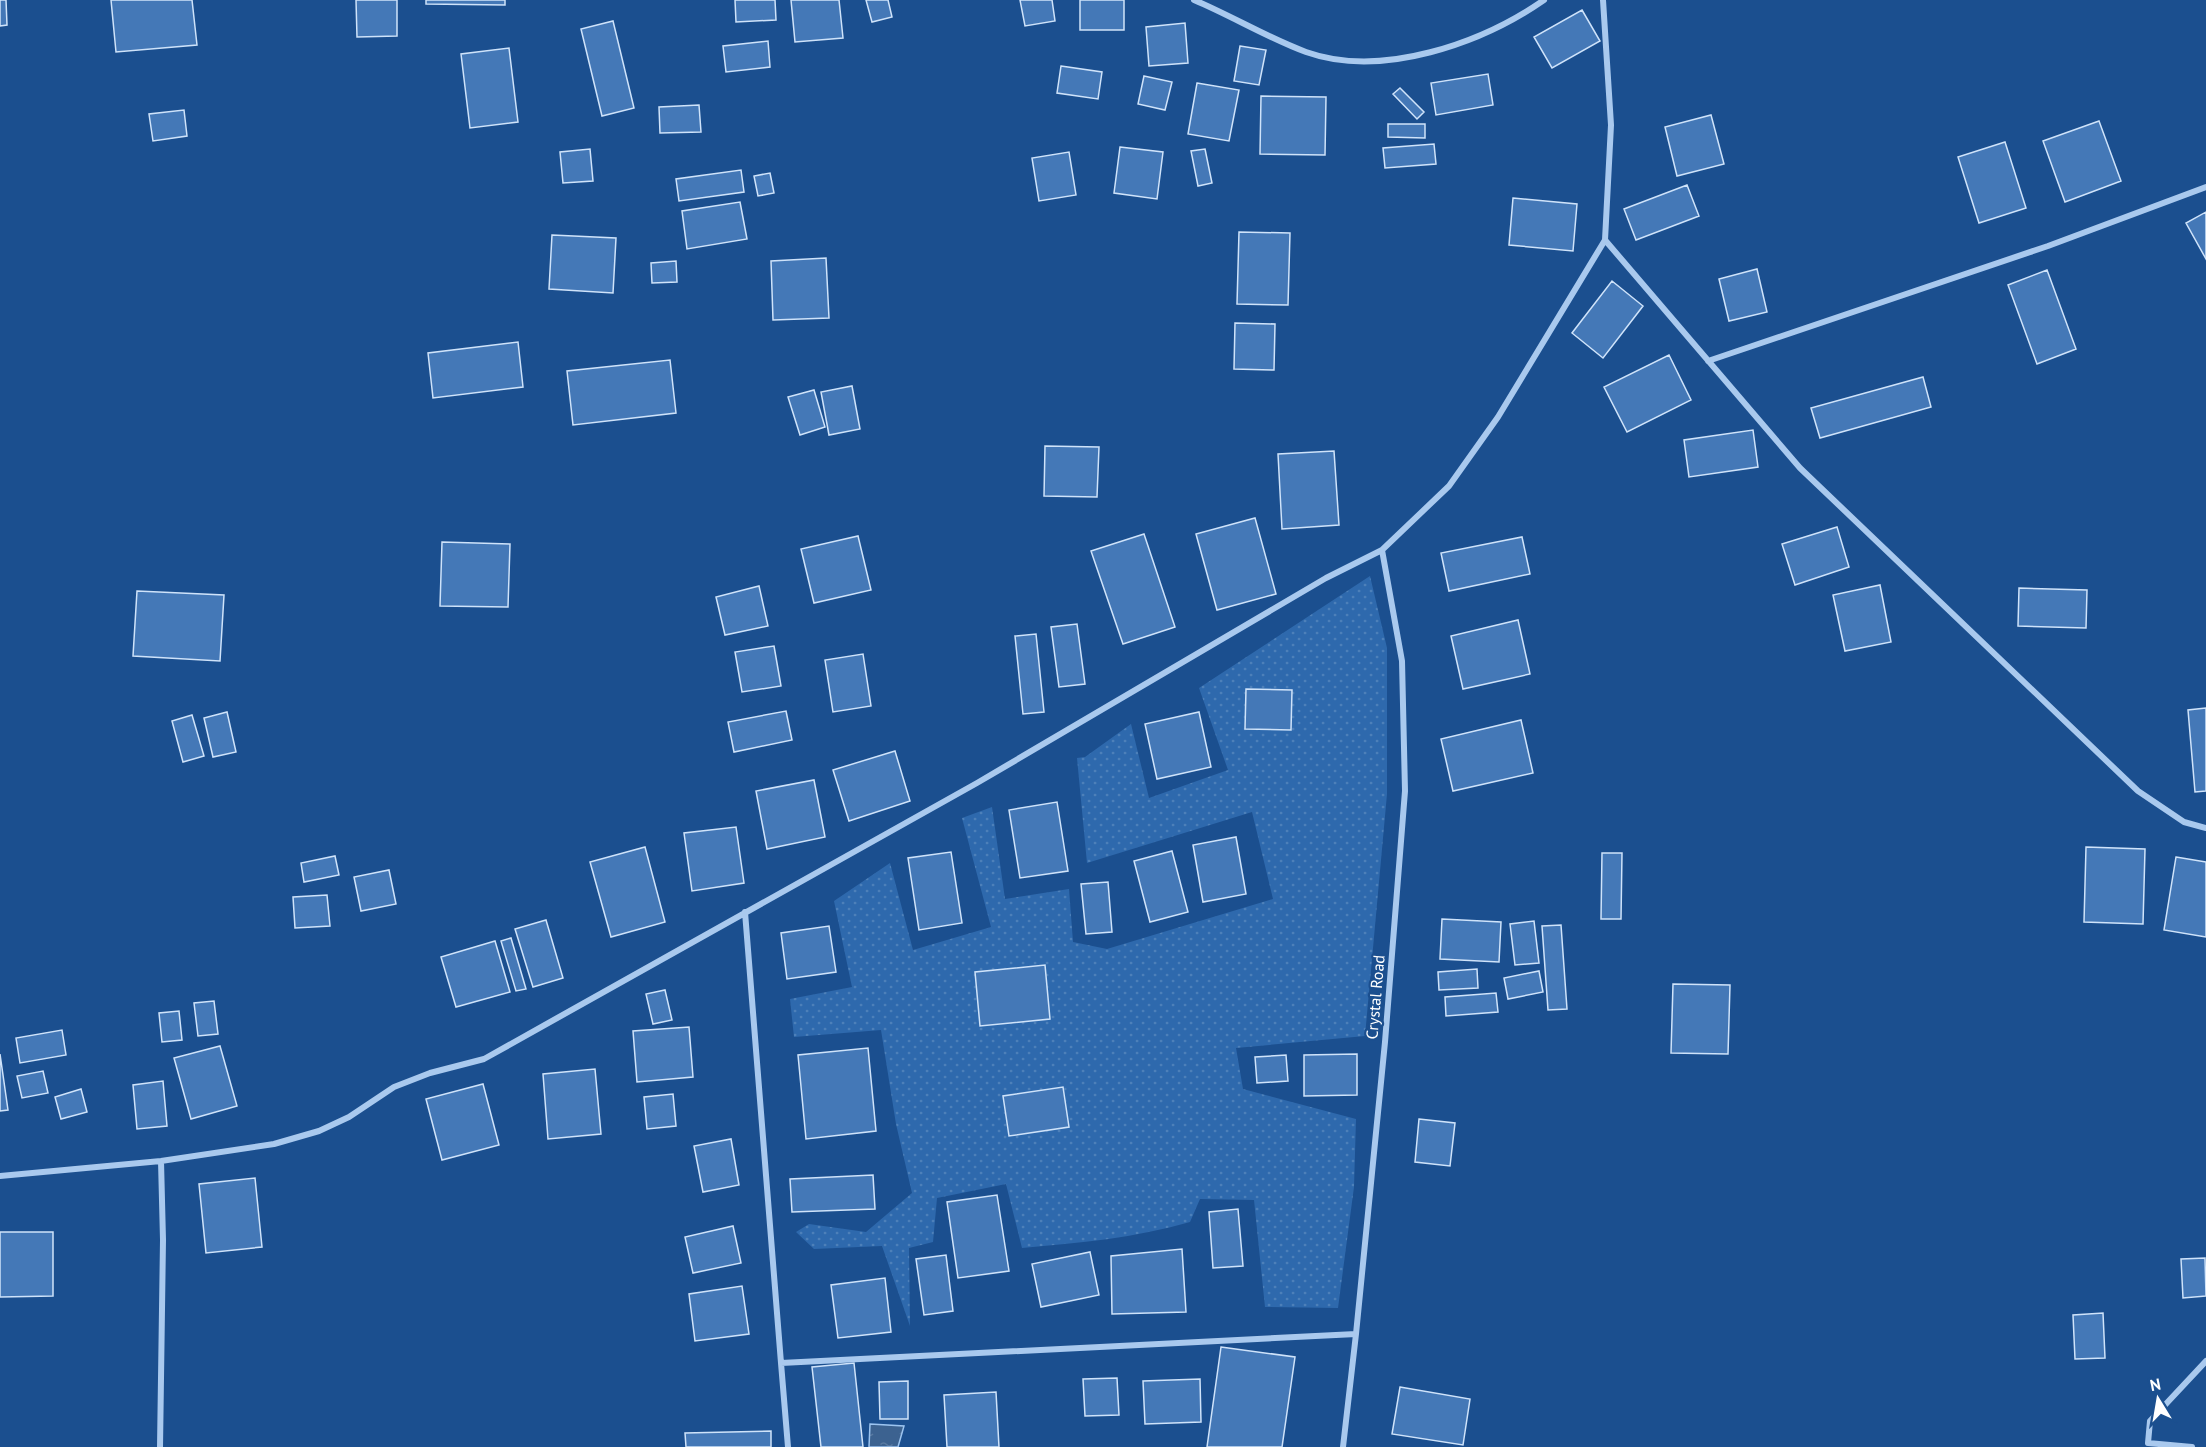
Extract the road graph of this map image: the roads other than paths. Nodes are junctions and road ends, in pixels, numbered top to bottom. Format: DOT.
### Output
graph roads {
  1 [pos="1194,0"];
  2 [pos="1545,0"];
  3 [pos="1603,0"];
  4 [pos="2206,187"];
  5 [pos="1605,240"];
  6 [pos="1708,361"];
  7 [pos="1382,550"];
  8 [pos="2206,828"];
  9 [pos="745,912"];
  10 [pos="160,1161"];
  11 [pos="0,1176"];
  12 [pos="1356,1334"];
  13 [pos="2206,1361"];
  14 [pos="781,1364"];
  15 [pos="160,1447"];
  16 [pos="788,1447"];
  17 [pos="1342,1447"];
  18 [pos="2192,1447"];
  1 -- 2 [label="street"];
  3 -- 5 [label="street"];
  4 -- 6 [label="street"];
  5 -- 6 [label="street"];
  5 -- 7 [label="street"];
  6 -- 8 [label="street"];
  7 -- 9 [label="street"];
  7 -- 12 [label="street, Crystal Road"];
  9 -- 10 [label="street"];
  9 -- 14 [label="street"];
  10 -- 11 [label="street"];
  10 -- 15 [label="street"];
  12 -- 14 [label="street"];
  12 -- 17 [label="street, Crystal Road"];
  13 -- 18 [label="street"];
  14 -- 16 [label="street"];
}
